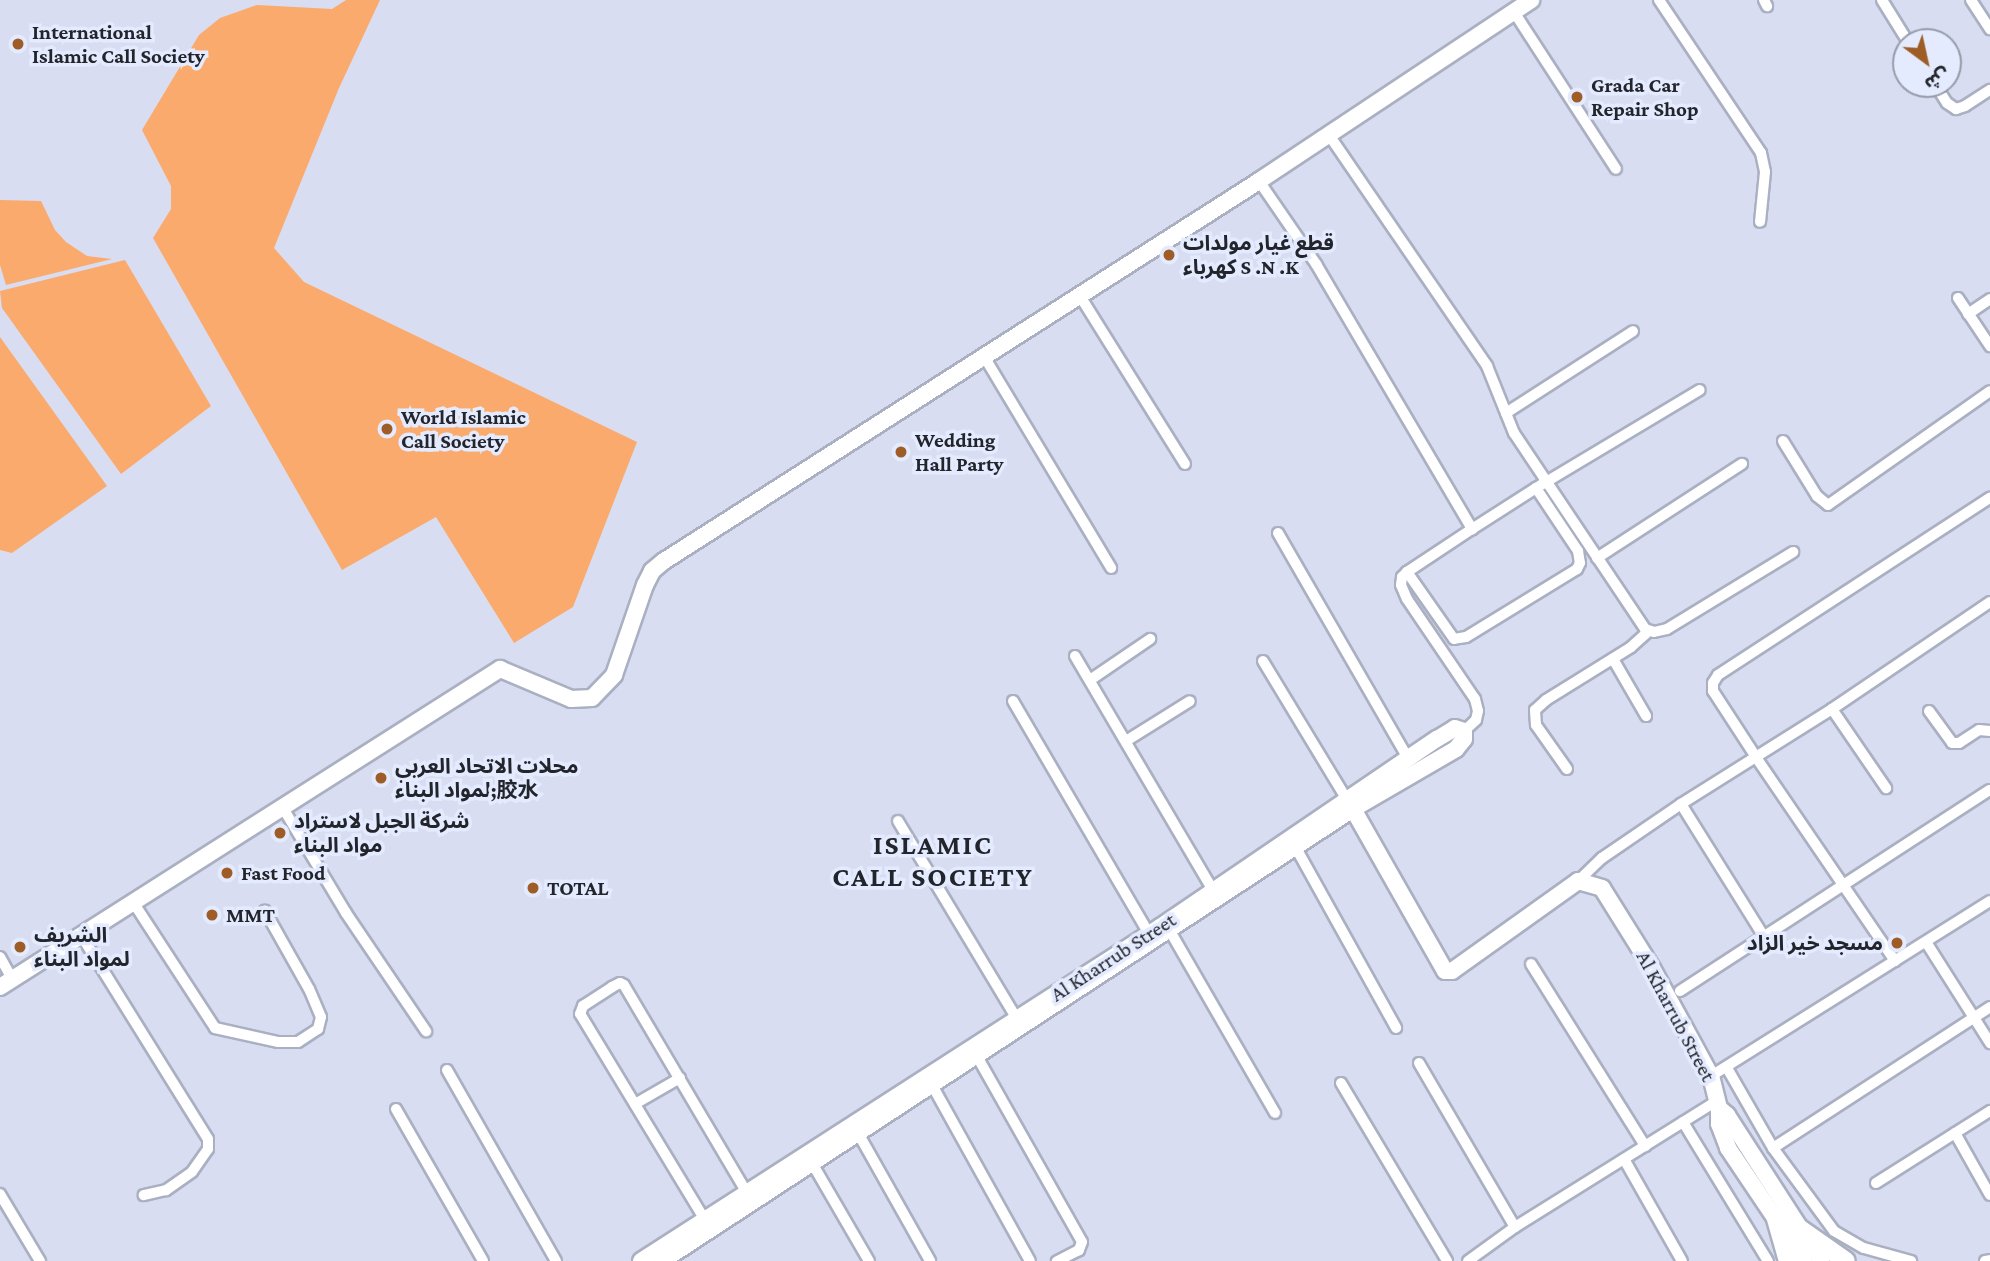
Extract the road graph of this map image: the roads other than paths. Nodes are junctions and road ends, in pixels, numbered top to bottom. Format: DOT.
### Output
graph roads {
  1 [pos="1531,0"];
  2 [pos="1659,0"];
  3 [pos="1882,0"];
  4 [pos="1971,0"];
  5 [pos="1514,12"];
  6 [pos="1900,28"];
  7 [pos="1990,29"];
  8 [pos="1990,90"];
  9 [pos="1944,98"];
  10 [pos="1329,135"];
  11 [pos="1616,169"];
  12 [pos="1259,181"];
  13 [pos="1760,222"];
  14 [pos="1080,296"];
  15 [pos="1958,298"];
  16 [pos="1990,299"];
  17 [pos="1968,314"];
  18 [pos="1633,331"];
  19 [pos="1990,346"];
  20 [pos="985,358"];
  21 [pos="1700,390"];
  22 [pos="1990,391"];
  23 [pos="1506,414"];
  24 [pos="1783,441"];
  25 [pos="1185,464"];
  26 [pos="1741,464"];
  27 [pos="1546,482"];
  28 [pos="1536,488"];
  29 [pos="1990,498"];
  30 [pos="1472,530"];
  31 [pos="1278,533"];
  32 [pos="1793,552"];
  33 [pos="1597,558"];
  34 [pos="1111,568"];
  35 [pos="1407,572"];
  36 [pos="1990,602"];
  37 [pos="1648,631"];
  38 [pos="1150,639"];
  39 [pos="1075,656"];
  40 [pos="1613,659"];
  41 [pos="1263,661"];
  42 [pos="1090,680"];
  43 [pos="1013,701"];
  44 [pos="1190,701"];
  45 [pos="1832,709"];
  46 [pos="1929,710"];
  47 [pos="1646,716"];
  48 [pos="1464,731"];
  49 [pos="1990,731"];
  50 [pos="1126,741"];
  51 [pos="1756,757"];
  52 [pos="1408,758"];
  53 [pos="1567,769"];
  54 [pos="1886,788"];
  55 [pos="1990,790"];
  56 [pos="1349,804"];
  57 [pos="1681,804"];
  58 [pos="283,808"];
  59 [pos="898,821"];
  60 [pos="1296,848"];
  61 [pos="1578,881"];
  62 [pos="1843,887"];
  63 [pos="1213,890"];
  64 [pos="1990,901"];
  65 [pos="133,902"];
  66 [pos="265,911"];
  67 [pos="1170,931"];
  68 [pos="1149,934"];
  69 [pos="81,935"];
  70 [pos="1763,935"];
  71 [pos="1926,942"];
  72 [pos="0,957"];
  73 [pos="1895,961"];
  74 [pos="1531,964"];
  75 [pos="6,983"];
  76 [pos="1680,991"];
  77 [pos="1990,1007"];
  78 [pos="1974,1017"];
  79 [pos="1017,1019"];
  80 [pos="1396,1028"];
  81 [pos="426,1031"];
  82 [pos="1990,1043"];
  83 [pos="975,1052"];
  84 [pos="1419,1063"];
  85 [pos="1727,1068"];
  86 [pos="447,1070"];
  87 [pos="1711,1076"];
  88 [pos="680,1078"];
  89 [pos="1341,1083"];
  90 [pos="932,1085"];
  91 [pos="635,1104"];
  92 [pos="1718,1105"];
  93 [pos="396,1109"];
  94 [pos="1990,1111"];
  95 [pos="1275,1113"];
  96 [pos="1683,1122"];
  97 [pos="858,1133"];
  98 [pos="1955,1133"];
  99 [pos="1644,1146"];
  100 [pos="1773,1148"];
  101 [pos="1624,1159"];
  102 [pos="812,1163"];
  103 [pos="1876,1183"];
  104 [pos="747,1193"];
  105 [pos="0,1194"];
  106 [pos="144,1195"];
  107 [pos="1990,1195"];
  108 [pos="1776,1219"];
  109 [pos="705,1220"];
  110 [pos="1515,1227"];
  111 [pos="1799,1228"];
  112 [pos="1990,1259"];
  113 [pos="40,1261"];
  114 [pos="483,1261"];
  115 [pos="556,1261"];
  116 [pos="641,1261"];
  117 [pos="662,1261"];
  118 [pos="869,1261"];
  119 [pos="929,1261"];
  120 [pos="1030,1261"];
  121 [pos="1057,1261"];
  122 [pos="1447,1261"];
  123 [pos="1468,1261"];
  124 [pos="1682,1261"];
  125 [pos="1768,1261"];
  126 [pos="1788,1261"];
  127 [pos="1804,1261"];
  128 [pos="1821,1261"];
  129 [pos="1846,1261"];
  130 [pos="1911,1261"];
  131 [pos="1984,1261"];
  1 -- 5 [label="main road"];
  2 -- 13 [label="street"];
  3 -- 6 [label="street"];
  4 -- 7 [label="street"];
  5 -- 10 [label="main road"];
  5 -- 11 [label="street"];
  8 -- 9 [label="street"];
  10 -- 12 [label="main road"];
  10 -- 23 [label="street"];
  12 -- 14 [label="main road"];
  12 -- 30 [label="street"];
  14 -- 20 [label="main road"];
  14 -- 25 [label="street"];
  15 -- 17 [label="street"];
  16 -- 17 [label="street"];
  17 -- 19 [label="street"];
  18 -- 23 [label="street"];
  20 -- 34 [label="street"];
  20 -- 58 [label="main road"];
  21 -- 27 [label="street"];
  22 -- 24 [label="street"];
  23 -- 27 [label="street"];
  26 -- 33 [label="street"];
  27 -- 28 [label="street"];
  27 -- 33 [label="street"];
  28 -- 30 [label="street"];
  28 -- 35 [label="street"];
  29 -- 51 [label="street"];
  30 -- 35 [label="street"];
  31 -- 52 [label="street"];
  32 -- 37 [label="street"];
  33 -- 37 [label="street"];
  35 -- 48 [label="street"];
  36 -- 45 [label="street"];
  37 -- 40 [label="street"];
  38 -- 42 [label="street"];
  39 -- 42 [label="street"];
  40 -- 47 [label="street"];
  40 -- 53 [label="street"];
  41 -- 56 [label="street"];
  42 -- 50 [label="street"];
  43 -- 68 [label="street"];
  44 -- 50 [label="street"];
  45 -- 51 [label="street"];
  45 -- 54 [label="street"];
  46 -- 49 [label="street"];
  48 -- 52 [label="main road, Al Kharrub Street"];
  48 -- 56 [label="main road, Al Kharrub Street"];
  50 -- 63 [label="street"];
  51 -- 57 [label="street"];
  51 -- 62 [label="street"];
  52 -- 56 [label="main road, Al Kharrub Street"];
  55 -- 62 [label="street"];
  56 -- 60 [label="main road, Al Kharrub Street"];
  56 -- 61 [label="main road"];
  56 -- 63 [label="main road, Al Kharrub Street"];
  57 -- 61 [label="street"];
  57 -- 70 [label="street"];
  58 -- 65 [label="main road"];
  58 -- 81 [label="street"];
  59 -- 79 [label="street"];
  60 -- 67 [label="main road, Al Kharrub Street"];
  60 -- 80 [label="street"];
  61 -- 87 [label="main road, Al Kharrub Street"];
  62 -- 70 [label="street"];
  62 -- 73 [label="street"];
  63 -- 68 [label="main road, Al Kharrub Street"];
  64 -- 71 [label="street"];
  65 -- 66 [label="street"];
  65 -- 69 [label="main road"];
  67 -- 83 [label="main road, Al Kharrub Street"];
  67 -- 95 [label="street"];
  68 -- 79 [label="main road, Al Kharrub Street"];
  69 -- 75 [label="main road"];
  69 -- 106 [label="street"];
  70 -- 76 [label="street"];
  71 -- 73 [label="street"];
  71 -- 78 [label="street"];
  72 -- 75 [label="street"];
  73 -- 85 [label="street"];
  74 -- 99 [label="street"];
  77 -- 78 [label="street"];
  78 -- 82 [label="street"];
  78 -- 100 [label="street"];
  79 -- 83 [label="main road, Al Kharrub Street"];
  83 -- 90 [label="main road, Al Kharrub Street"];
  83 -- 104 [label="main road, Al Kharrub Street"];
  83 -- 121 [label="street"];
  84 -- 110 [label="street"];
  85 -- 87 [label="street"];
  85 -- 100 [label="street"];
  86 -- 115 [label="street"];
  87 -- 92 [label="main road, Al Kharrub Street"];
  88 -- 91 [label="street"];
  88 -- 91 [label="street"];
  88 -- 104 [label="street"];
  89 -- 122 [label="street"];
  90 -- 97 [label="main road, Al Kharrub Street"];
  90 -- 120 [label="street"];
  91 -- 109 [label="street"];
  92 -- 96 [label="street"];
  92 -- 108 [label="main road, Al Kharrub Street"];
  92 -- 111 [label="main road, Al Kharrub Street"];
  93 -- 114 [label="street"];
  94 -- 98 [label="street"];
  96 -- 99 [label="street"];
  96 -- 125 [label="street"];
  97 -- 102 [label="main road, Al Kharrub Street"];
  97 -- 119 [label="street"];
  98 -- 103 [label="street"];
  98 -- 107 [label="street"];
  99 -- 101 [label="street"];
  100 -- 130 [label="street"];
  101 -- 110 [label="street"];
  101 -- 124 [label="street"];
  102 -- 117 [label="main road, Al Kharrub Street"];
  102 -- 118 [label="street"];
  104 -- 109 [label="main road, Al Kharrub Street"];
  105 -- 113 [label="street"];
  108 -- 126 [label="main road"];
  108 -- 127 [label="main road, Al Kharrub Street"];
  109 -- 116 [label="main road, Al Kharrub Street"];
  110 -- 123 [label="street"];
  111 -- 128 [label="main road, Al Kharrub Street"];
  111 -- 129 [label="main road"];
  112 -- 131 [label="street"];
}
